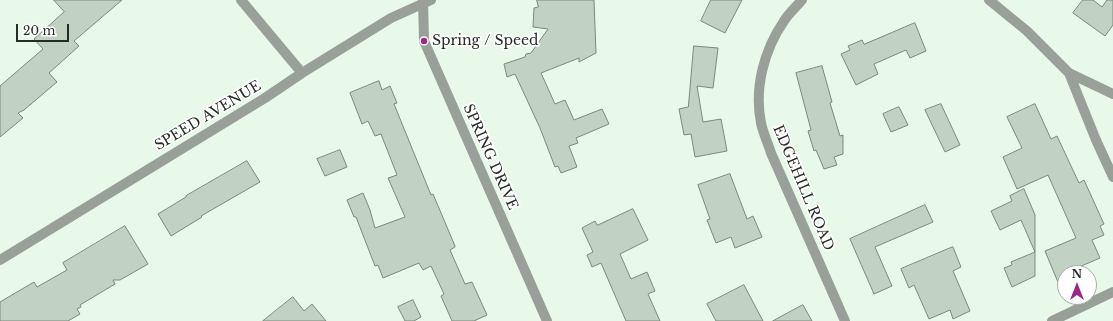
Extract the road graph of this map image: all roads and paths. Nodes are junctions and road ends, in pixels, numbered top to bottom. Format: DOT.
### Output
graph roads {
  1 [pos="241,0"];
  2 [pos="802,0"];
  3 [pos="989,0"];
  4 [pos="426,1"];
  5 [pos="302,74"];
  6 [pos="1069,74"];
  7 [pos="1113,94"];
  8 [pos="1113,177"];
  9 [pos="0,260"];
  10 [pos="1113,292"];
  11 [pos="547,321"];
  12 [pos="845,321"];
  13 [pos="1052,321"];
  1 -- 5 [label="street"];
  2 -- 12 [label="street, EDGEHILL ROAD"];
  3 -- 6 [label="street"];
  4 -- 5 [label="street, SPEED AVENUE"];
  4 -- 11 [label="street, SPRING DRIVE"];
  5 -- 9 [label="street, SPEED AVENUE"];
  6 -- 7 [label="street"];
  6 -- 8 [label="street"];
  10 -- 13 [label="street"];
}
